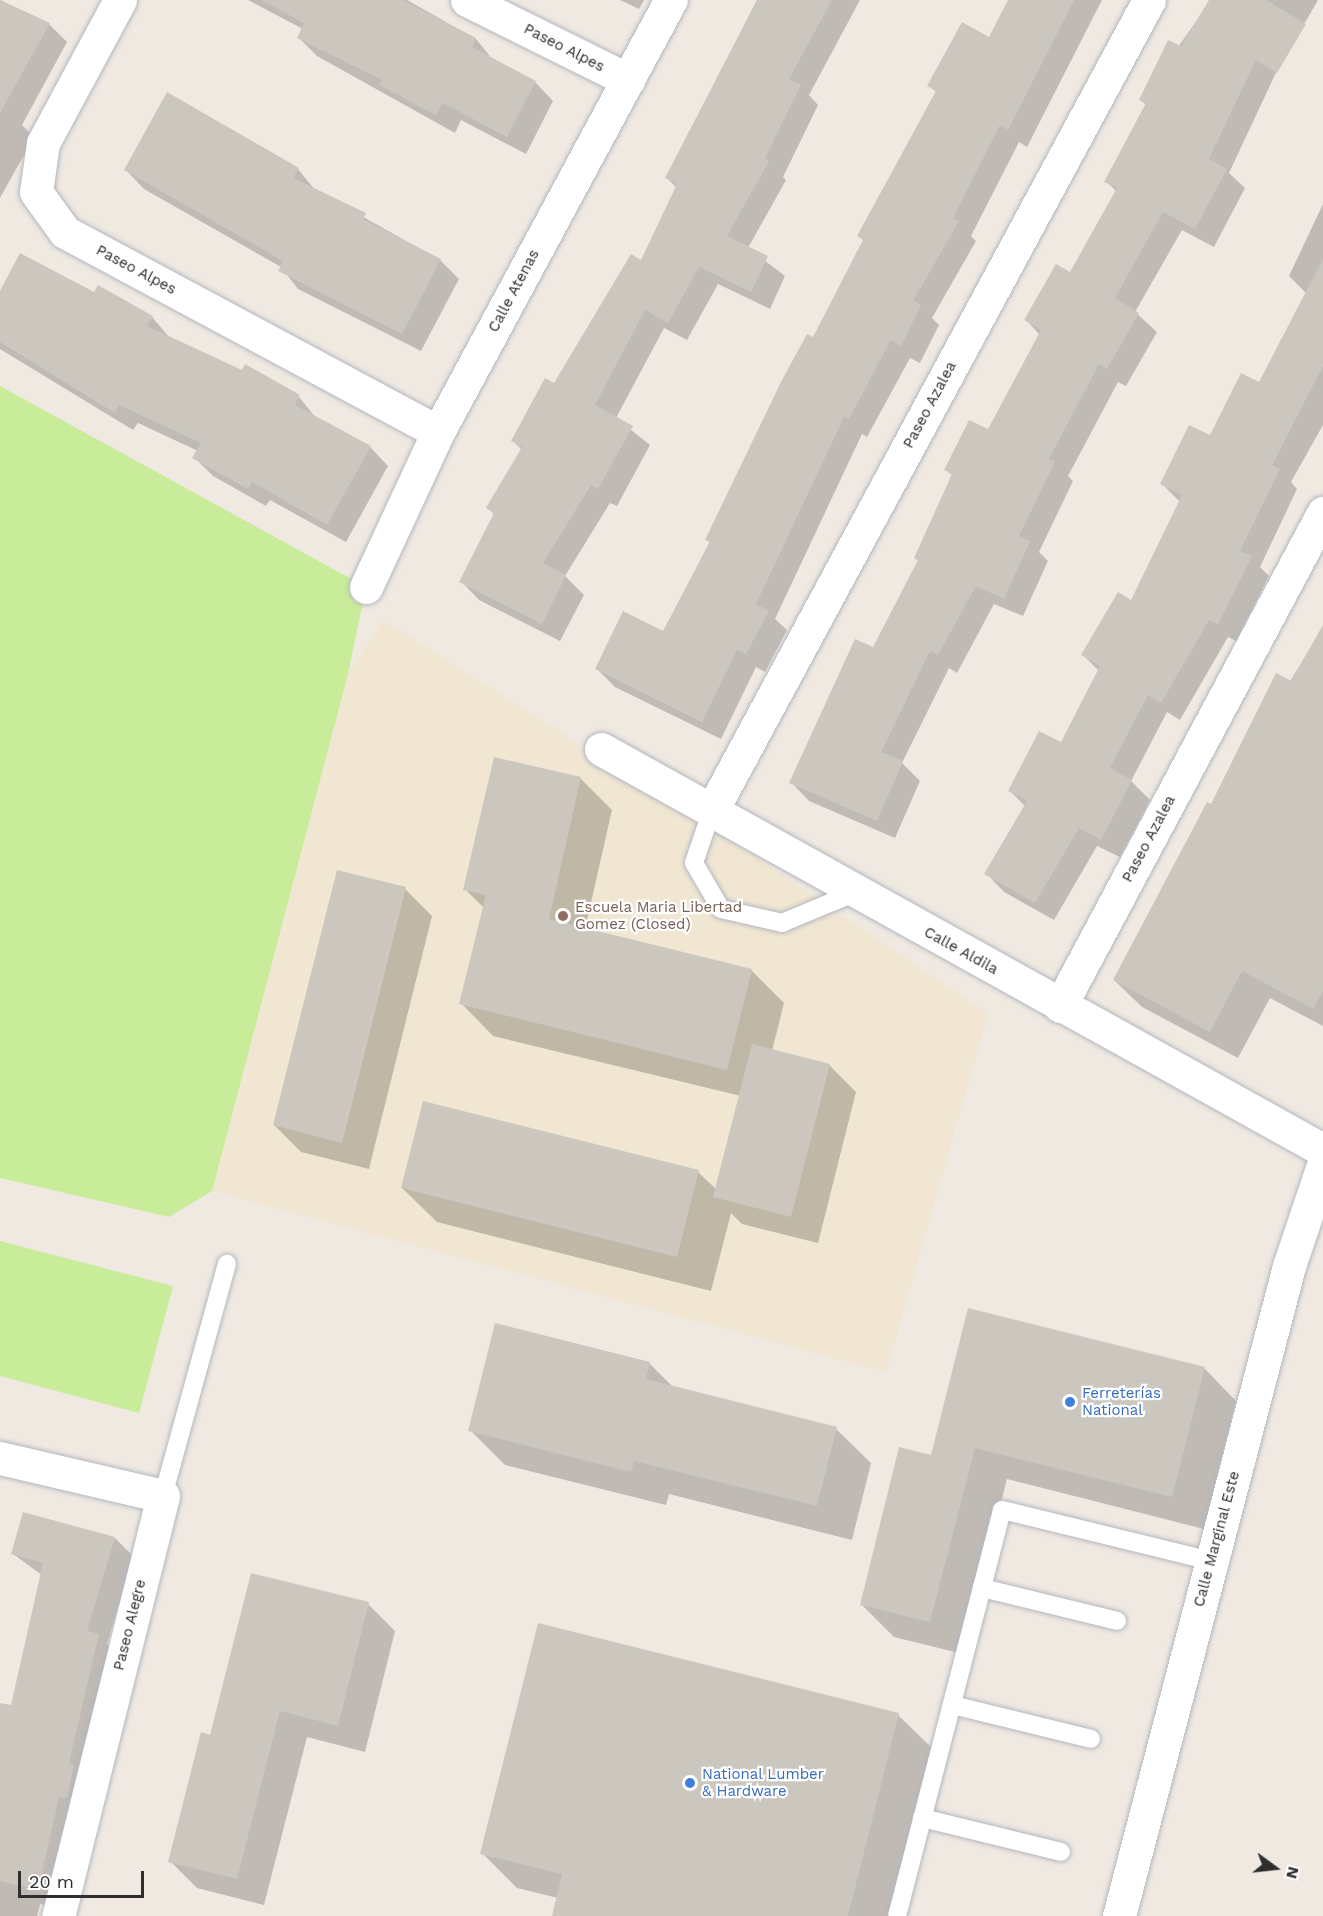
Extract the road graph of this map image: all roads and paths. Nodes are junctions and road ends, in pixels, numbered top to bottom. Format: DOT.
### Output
graph roads {
  1 [pos="120,0"];
  2 [pos="467,0"];
  3 [pos="671,0"];
  4 [pos="1149,0"];
  5 [pos="628,80"];
  6 [pos="438,432"];
  7 [pos="1323,513"];
  8 [pos="366,587"];
  9 [pos="601,749"];
  10 [pos="712,810"];
  11 [pos="856,892"];
  12 [pos="1060,1006"];
  13 [pos="1323,1150"];
  14 [pos="1323,1165"];
  15 [pos="227,1264"];
  16 [pos="0,1458"];
  17 [pos="163,1496"];
  18 [pos="1211,1561"];
  19 [pos="982,1588"];
  20 [pos="1117,1621"];
  21 [pos="952,1705"];
  22 [pos="1091,1739"];
  23 [pos="922,1818"];
  24 [pos="1061,1852"];
  25 [pos="58,1916"];
  26 [pos="897,1916"];
  27 [pos="1119,1916"];
  1 -- 6 [label="street, Paseo Alpes"];
  2 -- 5 [label="street, Paseo Alpes"];
  3 -- 5 [label="street, Calle Atenas"];
  4 -- 10 [label="street, Paseo Azalea"];
  5 -- 6 [label="street, Calle Atenas"];
  6 -- 8 [label="street, Calle Atenas"];
  7 -- 12 [label="street, Paseo Azalea"];
  9 -- 10 [label="street, Calle Aldila"];
  10 -- 11 [label="street, Calle Aldila"];
  10 -- 11 [label="lane"];
  11 -- 12 [label="street, Calle Aldila"];
  12 -- 13 [label="street, Calle Aldila"];
  14 -- 18 [label="street, Calle Marginal Este"];
  15 -- 17 [label="lane"];
  16 -- 17 [label="street"];
  17 -- 25 [label="street, Paseo Alegre"];
  18 -- 19 [label="lane"];
  18 -- 27 [label="street, Calle Marginal Este"];
  19 -- 20 [label="lane"];
  19 -- 21 [label="lane"];
  21 -- 22 [label="lane"];
  21 -- 23 [label="lane"];
  23 -- 24 [label="lane"];
  23 -- 26 [label="lane"];
}
